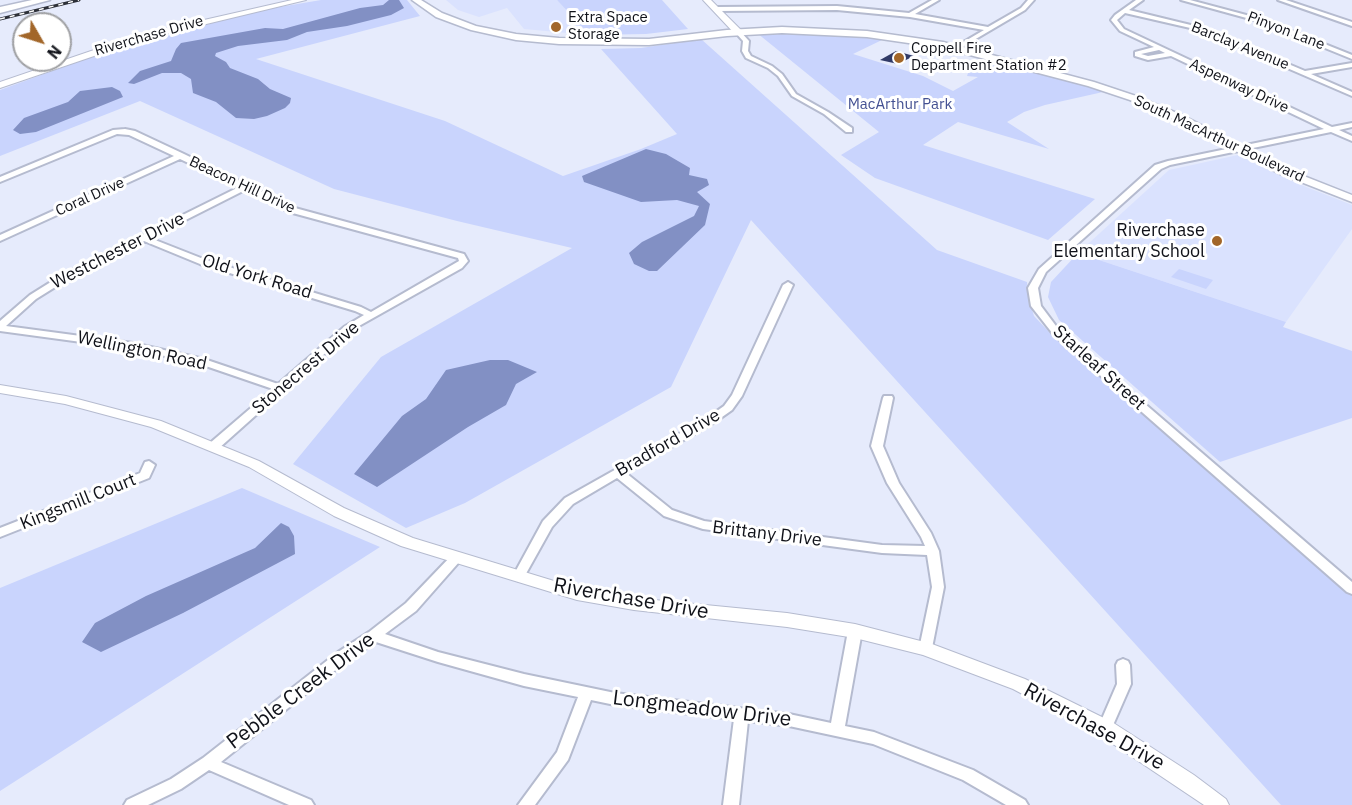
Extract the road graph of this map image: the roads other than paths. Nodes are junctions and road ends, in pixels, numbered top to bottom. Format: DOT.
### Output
graph roads {
  1 [pos="30,0"];
  2 [pos="45,0"];
  3 [pos="302,0"];
  4 [pos="416,0"];
  5 [pos="433,0"];
  6 [pos="707,0"];
  7 [pos="845,0"];
  8 [pos="936,0"];
  9 [pos="1031,0"];
  10 [pos="1140,0"];
  11 [pos="1184,0"];
  12 [pos="1281,0"];
  13 [pos="5,7"];
  14 [pos="837,8"];
  15 [pos="718,9"];
  16 [pos="1124,11"];
  17 [pos="910,15"];
  18 [pos="467,18"];
  19 [pos="455,22"];
  20 [pos="1352,24"];
  21 [pos="736,29"];
  22 [pos="990,29"];
  23 [pos="961,46"];
  24 [pos="1160,48"];
  25 [pos="1170,54"];
  26 [pos="1352,57"];
  27 [pos="1352,65"];
  28 [pos="1305,73"];
  29 [pos="0,85"];
  30 [pos="1352,94"];
  31 [pos="1352,125"];
  32 [pos="1330,129"];
  33 [pos="849,130"];
  34 [pos="1352,140"];
  35 [pos="1253,145"];
  36 [pos="1239,148"];
  37 [pos="181,156"];
  38 [pos="0,180"];
  39 [pos="244,188"];
  40 [pos="1352,190"];
  41 [pos="1352,199"];
  42 [pos="0,238"];
  43 [pos="143,238"];
  44 [pos="464,261"];
  45 [pos="788,285"];
  46 [pos="371,315"];
  47 [pos="0,327"];
  48 [pos="0,388"];
  49 [pos="280,388"];
  50 [pos="888,398"];
  51 [pos="214,446"];
  52 [pos="149,465"];
  53 [pos="618,473"];
  54 [pos="0,533"];
  55 [pos="933,551"];
  56 [pos="456,558"];
  57 [pos="519,576"];
  58 [pos="1352,589"];
  59 [pos="855,631"];
  60 [pos="374,636"];
  61 [pos="926,649"];
  62 [pos="1123,665"];
  63 [pos="587,693"];
  64 [pos="742,714"];
  65 [pos="1105,728"];
  66 [pos="837,730"];
  67 [pos="208,763"];
  68 [pos="132,805"];
  69 [pos="306,805"];
  70 [pos="526,805"];
  71 [pos="731,805"];
  72 [pos="1020,805"];
  73 [pos="1219,805"];
  1 -- 13 [label="main road"];
  2 -- 13 [label="main road"];
  3 -- 29 [label="street, Riverchase Drive"];
  4 -- 19 [label="main road, South MacArthur Boulevard"];
  5 -- 18 [label="main road, South MacArthur Boulevard"];
  6 -- 15 [label="street"];
  7 -- 14 [label="street"];
  8 -- 17 [label="street"];
  9 -- 22 [label="street"];
  10 -- 16 [label="street"];
  11 -- 26 [label="street, Pinyon Lane"];
  12 -- 20 [label="street"];
  14 -- 15 [label="street"];
  14 -- 17 [label="street"];
  15 -- 21 [label="street"];
  16 -- 24 [label="street, Aspenway Drive"];
  16 -- 28 [label="street, Barclay Avenue"];
  17 -- 22 [label="street"];
  18 -- 19 [label="main road"];
  18 -- 21 [label="main road, South MacArthur Boulevard"];
  19 -- 21 [label="main road, South MacArthur Boulevard"];
  21 -- 23 [label="main road, South MacArthur Boulevard"];
  21 -- 33 [label="street"];
  22 -- 23 [label="street"];
  23 -- 35 [label="main road, South MacArthur Boulevard"];
  23 -- 36 [label="main road, South MacArthur Boulevard"];
  24 -- 25 [label="street, Aspenway Drive"];
  24 -- 25 [label="street"];
  25 -- 32 [label="street, Aspenway Drive"];
  27 -- 28 [label="street"];
  28 -- 30 [label="street, Barclay Avenue"];
  31 -- 32 [label="street, Starleaf Street"];
  32 -- 34 [label="street, Aspenway Drive"];
  32 -- 35 [label="street, Starleaf Street"];
  35 -- 36 [label="street, Starleaf Street"];
  35 -- 40 [label="main road, South MacArthur Boulevard"];
  36 -- 41 [label="main road, South MacArthur Boulevard"];
  36 -- 58 [label="street, Starleaf Street"];
  37 -- 38 [label="street, Beacon Hill Drive"];
  37 -- 39 [label="street, Beacon Hill Drive"];
  37 -- 42 [label="street, Coral Drive"];
  39 -- 43 [label="street, Westchester Drive"];
  39 -- 44 [label="street, Beacon Hill Drive"];
  43 -- 46 [label="street, Old York Road"];
  43 -- 47 [label="street, Westchester Drive"];
  44 -- 46 [label="street, Stonecrest Drive"];
  45 -- 53 [label="street, Bradford Drive"];
  46 -- 49 [label="street, Stonecrest Drive"];
  47 -- 49 [label="street, Wellington Road"];
  48 -- 51 [label="street, Riverchase Drive"];
  49 -- 51 [label="street, Stonecrest Drive"];
  50 -- 55 [label="street"];
  51 -- 56 [label="street, Riverchase Drive"];
  52 -- 54 [label="street, Kingsmill Court"];
  53 -- 55 [label="street, Brittany Drive"];
  53 -- 57 [label="street, Bradford Drive"];
  55 -- 61 [label="street"];
  56 -- 57 [label="street, Riverchase Drive"];
  56 -- 60 [label="street, Pebble Creek Drive"];
  57 -- 59 [label="street, Riverchase Drive"];
  59 -- 61 [label="street, Riverchase Drive"];
  59 -- 66 [label="street"];
  60 -- 63 [label="street, Longmeadow Drive"];
  60 -- 67 [label="street, Pebble Creek Drive"];
  61 -- 65 [label="street, Riverchase Drive"];
  62 -- 65 [label="street"];
  63 -- 64 [label="street, Longmeadow Drive"];
  63 -- 70 [label="street"];
  64 -- 66 [label="street, Longmeadow Drive"];
  64 -- 71 [label="street"];
  65 -- 73 [label="street, Riverchase Drive"];
  66 -- 72 [label="street, Longmeadow Drive"];
  67 -- 68 [label="street, Pebble Creek Drive"];
  67 -- 69 [label="street"];
}
